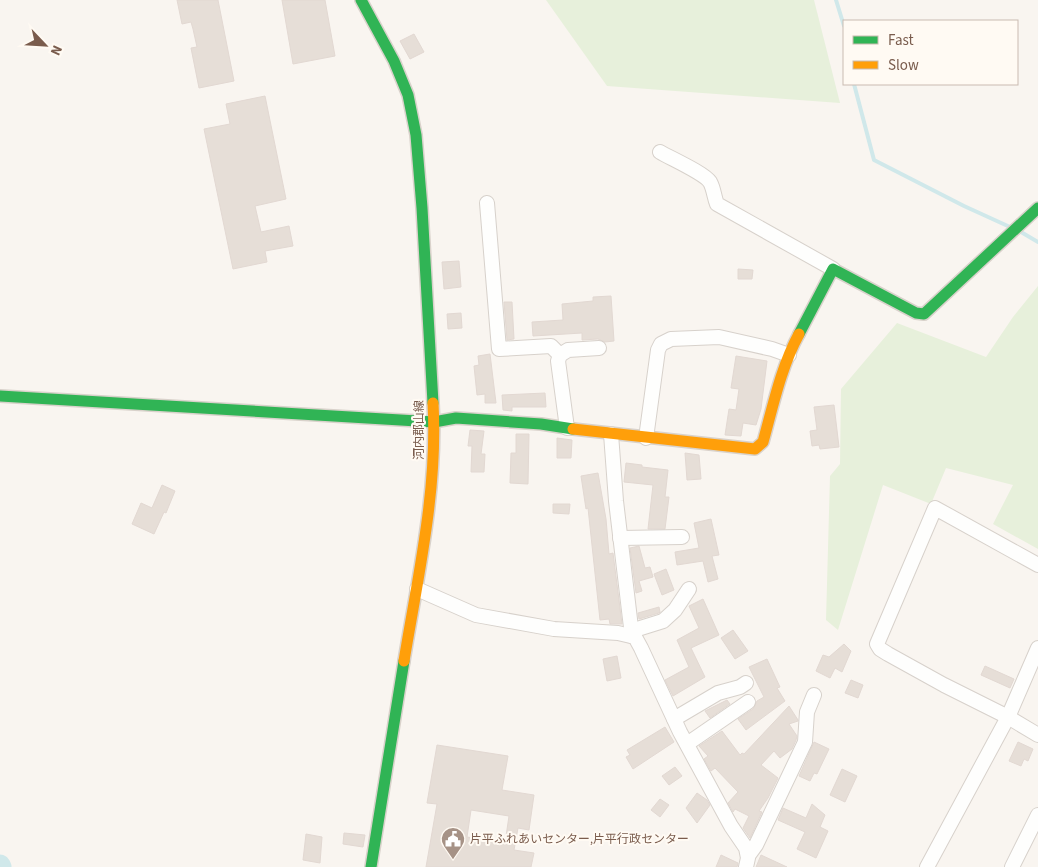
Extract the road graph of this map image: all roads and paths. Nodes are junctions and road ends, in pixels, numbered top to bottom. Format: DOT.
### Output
graph roads {
  1 [pos="361,0"];
  2 [pos="660,152"];
  3 [pos="487,203"];
  4 [pos="1038,208"];
  5 [pos="833,269"];
  6 [pos="599,348"];
  7 [pos="560,355"];
  8 [pos="789,355"];
  9 [pos="0,396"];
  10 [pos="434,422"];
  11 [pos="567,428"];
  12 [pos="611,434"];
  13 [pos="646,438"];
  14 [pos="682,537"];
  15 [pos="620,538"];
  16 [pos="1038,565"];
  17 [pos="417,589"];
  18 [pos="689,589"];
  19 [pos="631,633"];
  20 [pos="1038,648"];
  21 [pos="746,683"];
  22 [pos="814,695"];
  23 [pos="748,702"];
  24 [pos="1008,717"];
  25 [pos="674,719"];
  26 [pos="1038,734"];
  27 [pos="687,744"];
  28 [pos="1038,816"];
  29 [pos="747,861"];
  30 [pos="371,867"];
  31 [pos="927,867"];
  32 [pos="1012,867"];
  1 -- 10 [label="street, 河内郡山線"];
  2 -- 5 [label="street"];
  3 -- 7 [label="street"];
  4 -- 5 [label="street"];
  5 -- 8 [label="street"];
  6 -- 7 [label="street"];
  7 -- 11 [label="street"];
  8 -- 13 [label="street"];
  8 -- 13 [label="street"];
  9 -- 10 [label="street"];
  10 -- 11 [label="street"];
  10 -- 17 [label="street, 河内郡山線"];
  11 -- 12 [label="street"];
  12 -- 13 [label="street"];
  12 -- 15 [label="street"];
  14 -- 15 [label="street"];
  15 -- 19 [label="street"];
  16 -- 24 [label="street"];
  17 -- 19 [label="street"];
  17 -- 30 [label="street, 河内郡山線"];
  18 -- 19 [label="street"];
  19 -- 25 [label="street"];
  20 -- 24 [label="street"];
  21 -- 25 [label="street"];
  22 -- 29 [label="street"];
  23 -- 27 [label="street"];
  24 -- 26 [label="street"];
  24 -- 31 [label="street"];
  25 -- 27 [label="street"];
  27 -- 29 [label="street"];
  28 -- 32 [label="street"];
}
